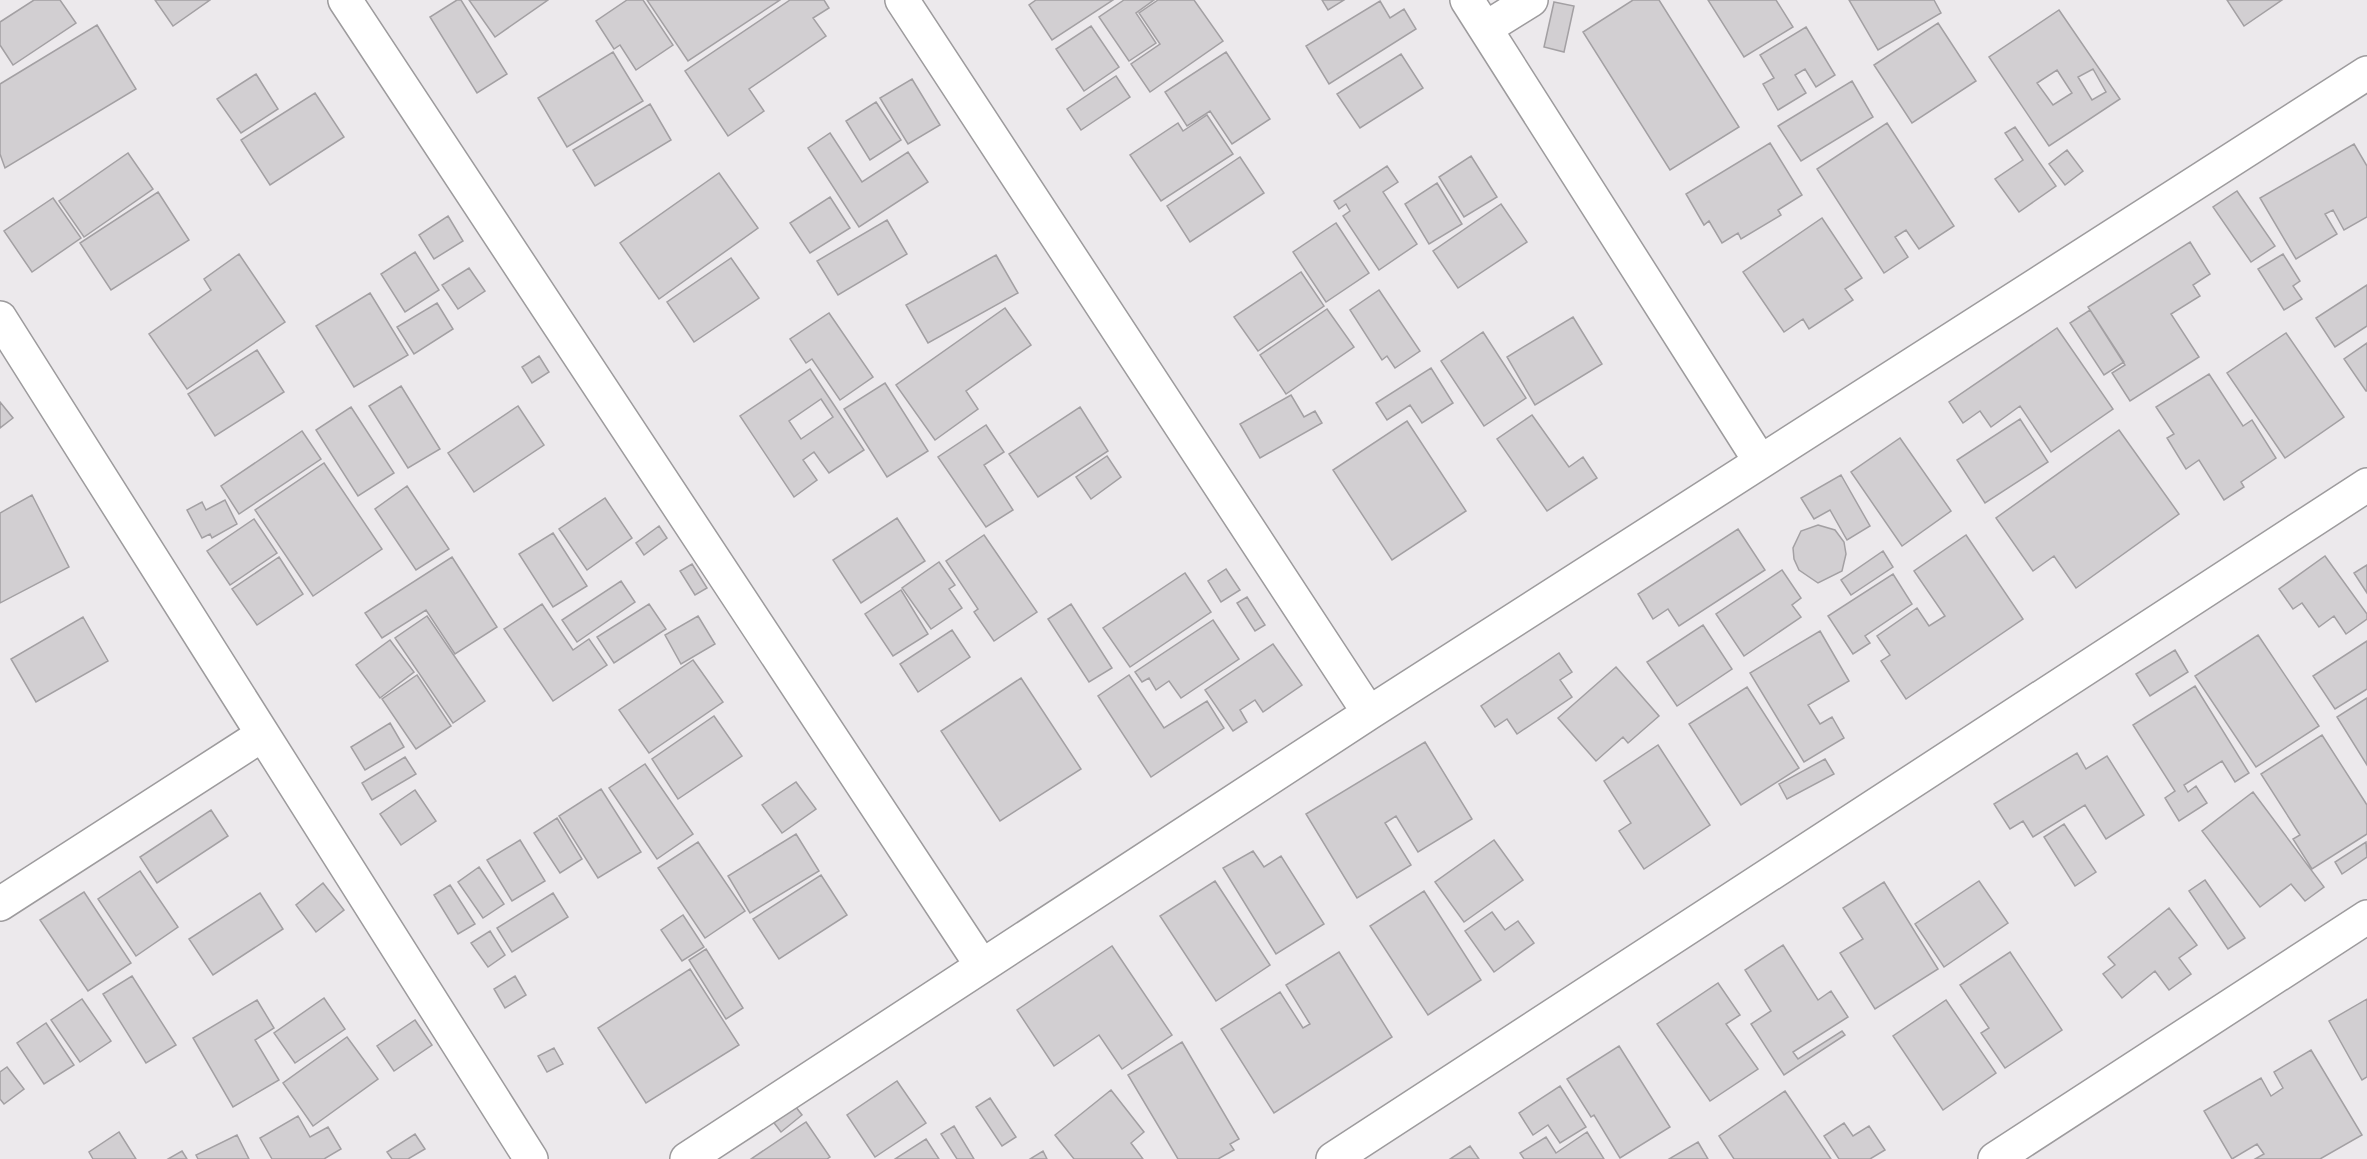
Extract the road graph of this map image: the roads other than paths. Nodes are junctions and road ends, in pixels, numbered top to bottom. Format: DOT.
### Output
graph roads {
  1 [pos="345,0"];
  2 [pos="902,0"];
  3 [pos="1467,0"];
  4 [pos="1531,0"];
  5 [pos="1486,28"];
  6 [pos="2367,73"];
  7 [pos="0,318"];
  8 [pos="1760,461"];
  9 [pos="2367,485"];
  10 [pos="1369,714"];
  11 [pos="262,735"];
  12 [pos="0,904"];
  13 [pos="2367,917"];
  14 [pos="982,966"];
  15 [pos="531,1159"];
  16 [pos="687,1159"];
  17 [pos="1333,1159"];
  18 [pos="1995,1159"];
  1 -- 14 [label="street"];
  2 -- 10 [label="street"];
  3 -- 5 [label="street"];
  4 -- 5 [label="street"];
  5 -- 8 [label="street"];
  6 -- 8 [label="street"];
  7 -- 11 [label="street"];
  8 -- 10 [label="street"];
  9 -- 17 [label="street"];
  10 -- 14 [label="street"];
  11 -- 12 [label="street"];
  11 -- 15 [label="street"];
  13 -- 18 [label="street"];
  14 -- 16 [label="street"];
}
